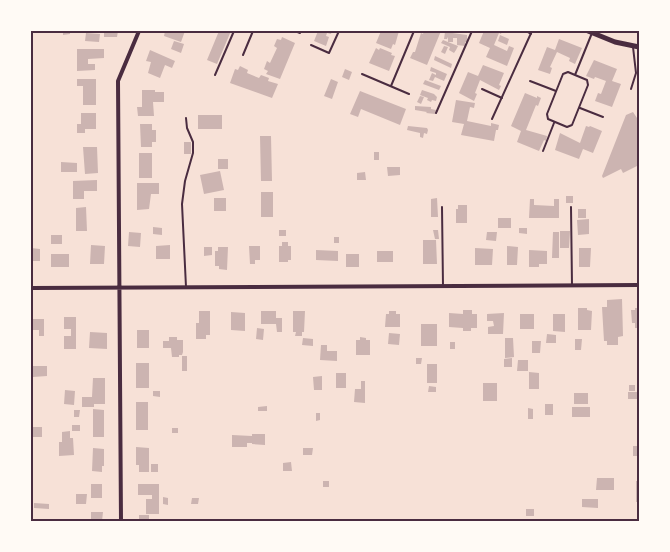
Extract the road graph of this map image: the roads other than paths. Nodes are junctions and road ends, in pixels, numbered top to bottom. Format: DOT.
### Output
graph roads {
  1 [pos="139,31"];
  2 [pos="234,31"];
  3 [pos="253,31"];
  4 [pos="295,31"];
  5 [pos="339,31"];
  6 [pos="414,31"];
  7 [pos="472,31"];
  8 [pos="526,31"];
  9 [pos="532,32"];
  10 [pos="590,32"];
  11 [pos="300,33"];
  12 [pos="311,45"];
  13 [pos="636,47"];
  14 [pos="243,56"];
  15 [pos="362,74"];
  16 [pos="215,75"];
  17 [pos="576,75"];
  18 [pos="530,81"];
  19 [pos="391,86"];
  20 [pos="482,89"];
  21 [pos="631,89"];
  22 [pos="556,92"];
  23 [pos="409,94"];
  24 [pos="502,98"];
  25 [pos="579,107"];
  26 [pos="436,113"];
  27 [pos="603,117"];
  28 [pos="186,118"];
  29 [pos="492,119"];
  30 [pos="555,122"];
  31 [pos="543,151"];
  32 [pos="442,207"];
  33 [pos="571,207"];
  34 [pos="639,285"];
  35 [pos="443,286"];
  36 [pos="572,286"];
  37 [pos="31,288"];
  38 [pos="120,288"];
  39 [pos="186,288"];
  40 [pos="121,521"];
  1 -- 38 [label="street"];
  2 -- 16 [label="lane"];
  3 -- 14 [label="lane"];
  4 -- 11 [label="lane"];
  5 -- 12 [label="lane"];
  6 -- 19 [label="lane"];
  7 -- 26 [label="lane"];
  8 -- 9 [label="lane"];
  9 -- 24 [label="lane"];
  10 -- 13 [label="street"];
  10 -- 17 [label="lane"];
  13 -- 21 [label="lane"];
  15 -- 19 [label="lane"];
  17 -- 22 [label="lane"];
  17 -- 25 [label="lane"];
  18 -- 22 [label="lane"];
  19 -- 23 [label="lane"];
  20 -- 24 [label="lane"];
  22 -- 30 [label="lane"];
  24 -- 29 [label="lane"];
  25 -- 27 [label="lane"];
  25 -- 30 [label="lane"];
  28 -- 39 [label="lane"];
  30 -- 31 [label="lane"];
  32 -- 35 [label="lane"];
  33 -- 36 [label="lane"];
  34 -- 36 [label="street"];
  35 -- 36 [label="street"];
  35 -- 39 [label="street"];
  37 -- 38 [label="street"];
  38 -- 39 [label="street"];
  38 -- 40 [label="street"];
}
